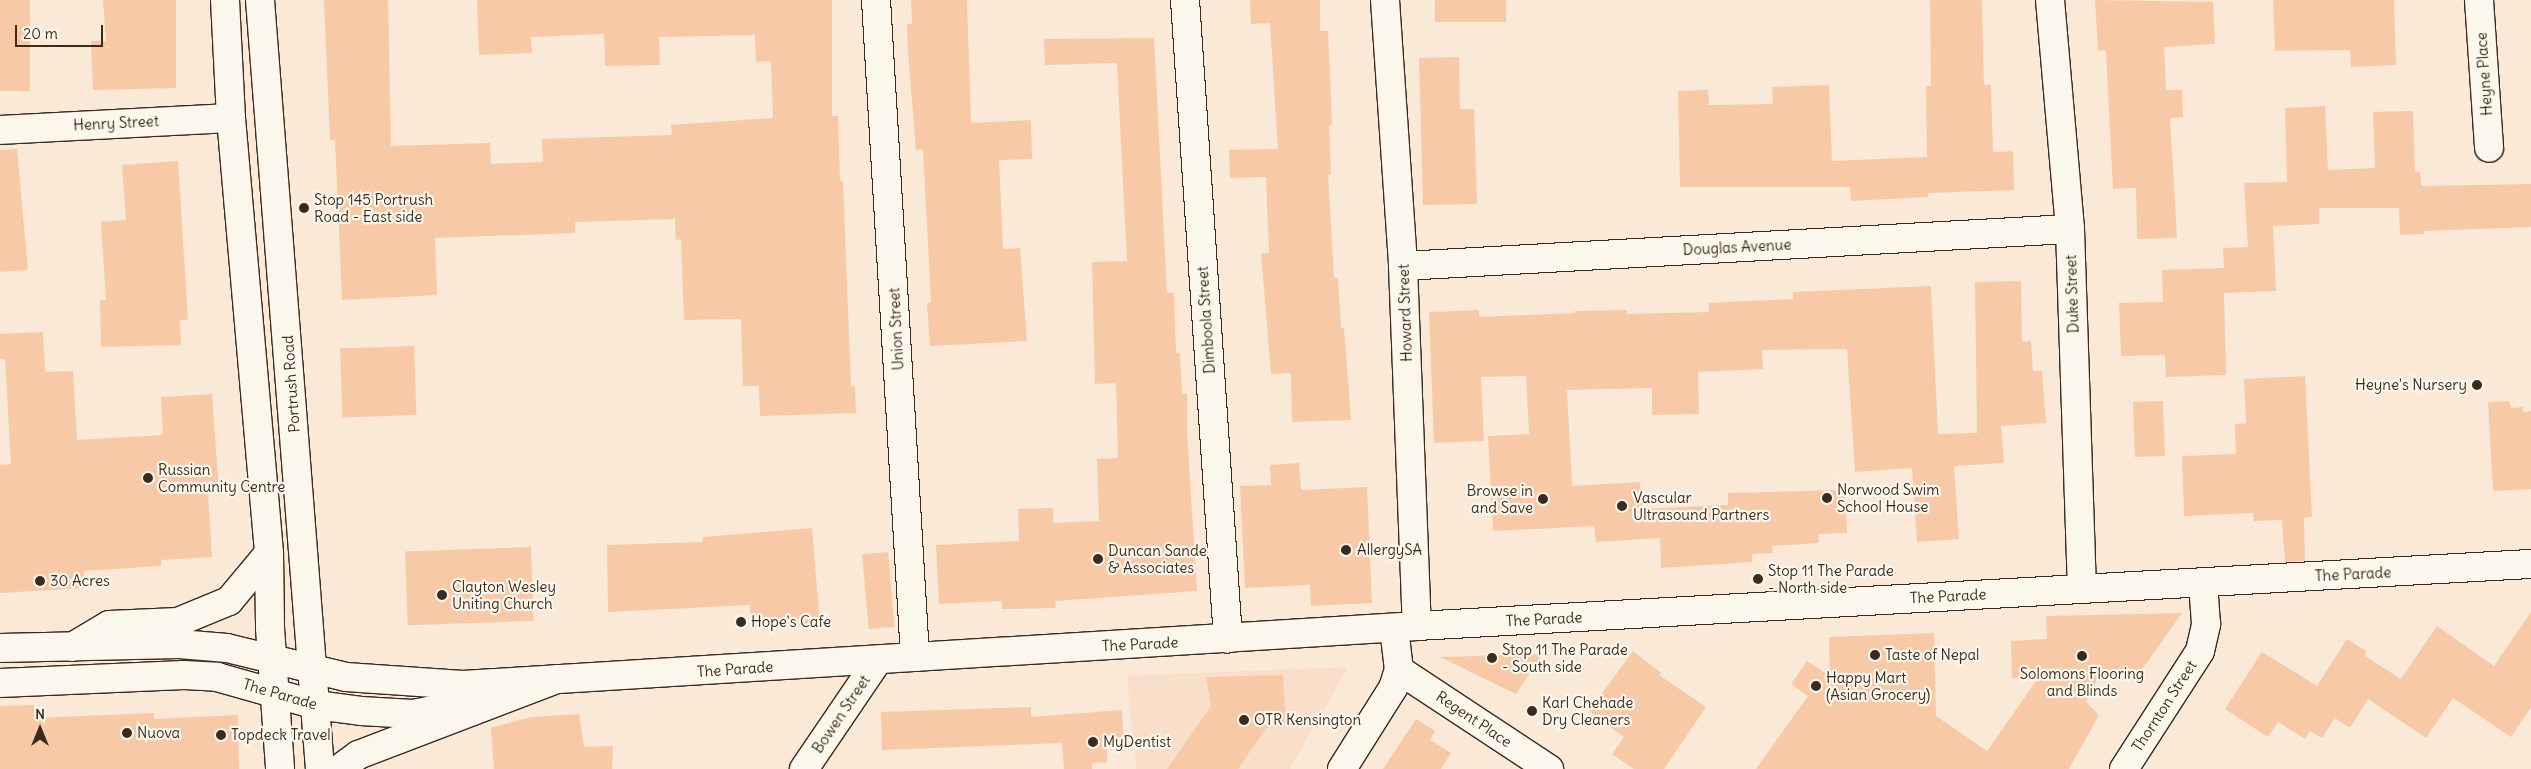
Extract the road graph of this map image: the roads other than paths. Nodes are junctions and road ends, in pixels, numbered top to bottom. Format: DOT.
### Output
graph roads {
  1 [pos="224,0"];
  2 [pos="260,0"];
  3 [pos="876,0"];
  4 [pos="1185,0"];
  5 [pos="1385,0"];
  6 [pos="2050,0"];
  7 [pos="2479,0"];
  8 [pos="231,118"];
  9 [pos="0,130"];
  10 [pos="2490,148"];
  11 [pos="2070,229"];
  12 [pos="1403,266"];
  13 [pos="268,554"];
  14 [pos="2531,564"];
  15 [pos="2203,582"];
  16 [pos="2082,588"];
  17 [pos="1406,627"];
  18 [pos="1228,639"];
  19 [pos="72,646"];
  20 [pos="0,648"];
  21 [pos="916,657"];
  22 [pos="878,660"];
  23 [pos="273,661"];
  24 [pos="312,670"];
  25 [pos="1399,670"];
  26 [pos="557,680"];
  27 [pos="0,683"];
  28 [pos="276,695"];
  29 [pos="316,705"];
  30 [pos="280,769"];
  31 [pos="320,769"];
  32 [pos="339,769"];
  33 [pos="804,769"];
  34 [pos="1342,769"];
  35 [pos="1549,769"];
  36 [pos="2124,769"];
  1 -- 8 [label="main road"];
  2 -- 24 [label="main road, Portrush Road"];
  3 -- 21 [label="main road, Union Street"];
  4 -- 18 [label="main road, Dimboola Street"];
  5 -- 12 [label="main road, Howard Street"];
  6 -- 11 [label="main road, Duke Street"];
  7 -- 10 [label="main road, Heyne Place"];
  8 -- 9 [label="main road, Henry Street"];
  8 -- 13 [label="main road"];
  11 -- 12 [label="main road, Douglas Avenue"];
  11 -- 16 [label="main road, Duke Street"];
  12 -- 17 [label="main road, Howard Street"];
  13 -- 19 [label="main road"];
  13 -- 23 [label="main road"];
  14 -- 15 [label="main road, The Parade"];
  15 -- 16 [label="main road, The Parade"];
  15 -- 36 [label="main road, Thornton Street"];
  16 -- 17 [label="main road, The Parade"];
  17 -- 18 [label="main road, The Parade"];
  17 -- 25 [label="main road, Howard Street"];
  18 -- 21 [label="main road, The Parade"];
  19 -- 20 [label="main road, The Parade"];
  19 -- 23 [label="main road, The Parade"];
  21 -- 22 [label="main road, The Parade"];
  22 -- 26 [label="main road, The Parade"];
  22 -- 33 [label="main road, Bowen Street"];
  23 -- 24 [label="main road, The Parade"];
  23 -- 28 [label="main road"];
  24 -- 26 [label="main road, The Parade"];
  24 -- 29 [label="main road, Portrush Road"];
  25 -- 34 [label="main road"];
  25 -- 35 [label="main road, Regent Place"];
  26 -- 29 [label="main road, The Parade"];
  26 -- 32 [label="main road"];
  27 -- 28 [label="main road, The Parade"];
  28 -- 29 [label="main road, The Parade"];
  28 -- 30 [label="main road"];
  29 -- 31 [label="main road, Portrush Road"];
}
